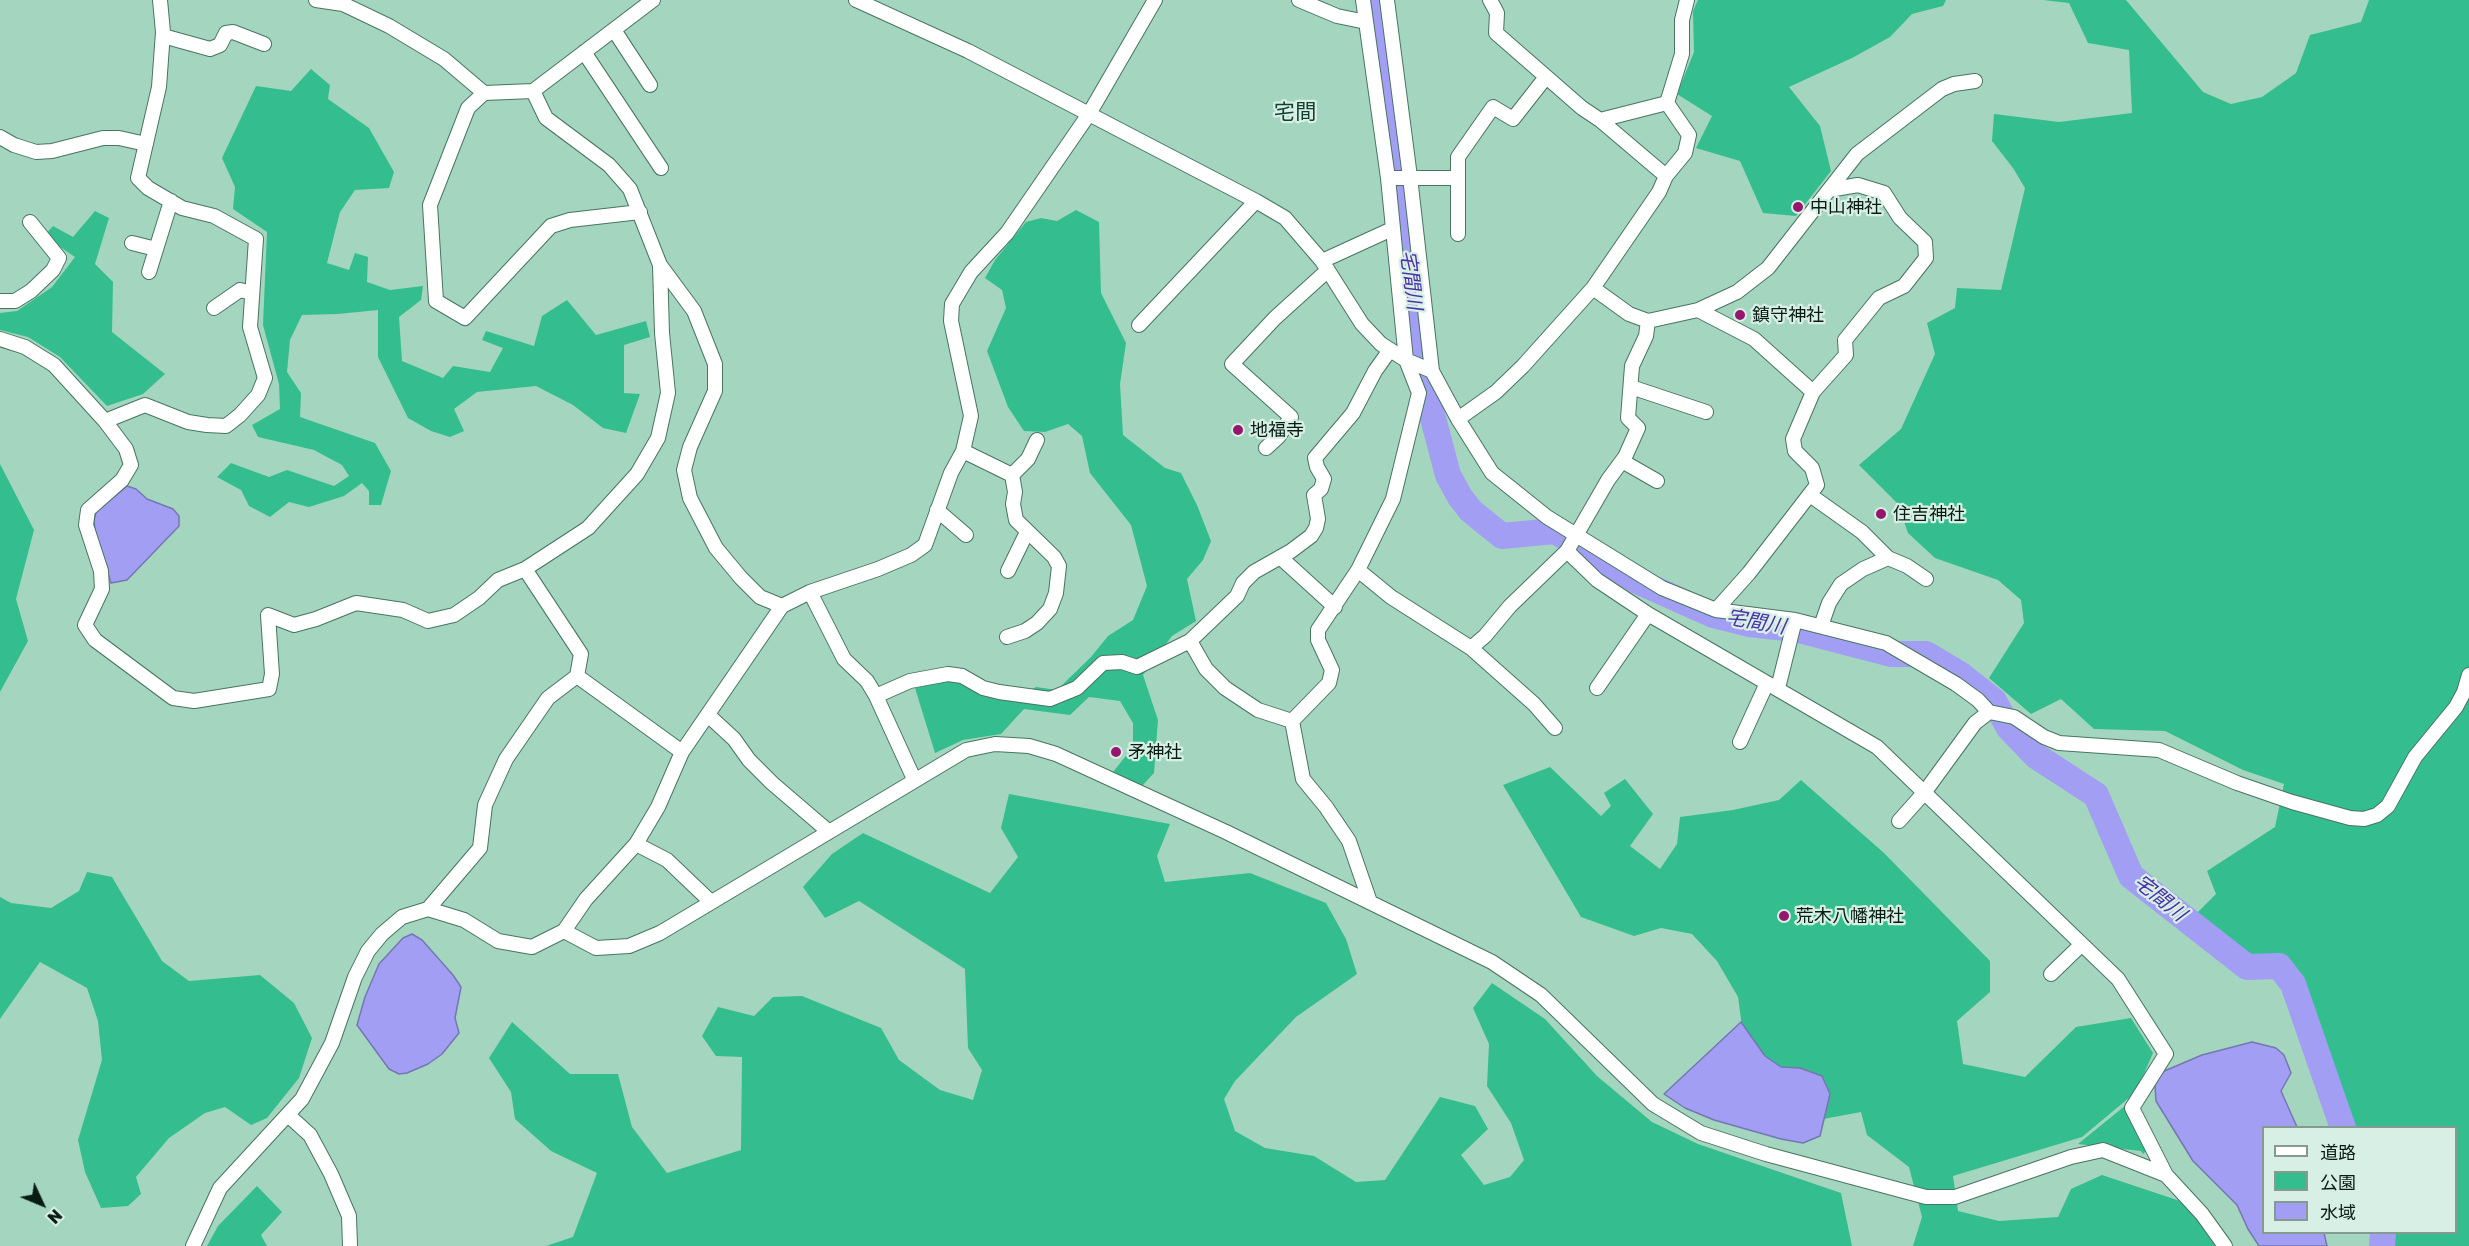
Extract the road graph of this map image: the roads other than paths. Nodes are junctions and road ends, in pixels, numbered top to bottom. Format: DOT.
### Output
graph roads {
  1 [pos="160,0"];
  2 [pos="316,0"];
  3 [pos="653,0"];
  4 [pos="856,0"];
  5 [pos="1155,0"];
  6 [pos="1299,0"];
  7 [pos="1364,0"];
  8 [pos="1387,0"];
  9 [pos="1490,0"];
  10 [pos="1687,0"];
  11 [pos="1366,22"];
  12 [pos="614,30"];
  13 [pos="163,36"];
  14 [pos="264,44"];
  15 [pos="584,52"];
  16 [pos="1546,76"];
  17 [pos="1975,81"];
  18 [pos="650,84"];
  19 [pos="533,91"];
  20 [pos="484,93"];
  21 [pos="1667,103"];
  22 [pos="1089,114"];
  23 [pos="1600,120"];
  24 [pos="0,137"];
  25 [pos="146,144"];
  26 [pos="661,168"];
  27 [pos="1666,176"];
  28 [pos="1400,177"];
  29 [pos="1457,178"];
  30 [pos="1829,190"];
  31 [pos="171,201"];
  32 [pos="1256,201"];
  33 [pos="640,212"];
  34 [pos="30,222"];
  35 [pos="1392,229"];
  36 [pos="1458,234"];
  37 [pos="132,243"];
  38 [pos="156,249"];
  39 [pos="660,265"];
  40 [pos="1325,266"];
  41 [pos="149,272"];
  42 [pos="1593,288"];
  43 [pos="252,293"];
  44 [pos="0,301"];
  45 [pos="214,308"];
  46 [pos="1698,310"];
  47 [pos="1647,321"];
  48 [pos="1139,325"];
  49 [pos="0,339"];
  50 [pos="1390,350"];
  51 [pos="1406,360"];
  52 [pos="1432,371"];
  53 [pos="1631,387"];
  54 [pos="1813,392"];
  55 [pos="1706,412"];
  56 [pos="1458,419"];
  57 [pos="105,421"];
  58 [pos="1037,440"];
  59 [pos="1266,448"];
  60 [pos="963,451"];
  61 [pos="1622,461"];
  62 [pos="1012,475"];
  63 [pos="1657,481"];
  64 [pos="1810,495"];
  65 [pos="938,510"];
  66 [pos="1027,532"];
  67 [pos="966,535"];
  68 [pos="1572,543"];
  69 [pos="1280,557"];
  70 [pos="1888,558"];
  71 [pos="525,569"];
  72 [pos="1358,570"];
  73 [pos="1008,571"];
  74 [pos="1926,579"];
  75 [pos="810,592"];
  76 [pos="782,606"];
  77 [pos="1335,607"];
  78 [pos="1716,610"];
  79 [pos="1648,614"];
  80 [pos="1795,621"];
  81 [pos="1821,626"];
  82 [pos="1007,637"];
  83 [pos="1190,641"];
  84 [pos="1471,648"];
  85 [pos="2469,675"];
  86 [pos="577,676"];
  87 [pos="1772,686"];
  88 [pos="1597,688"];
  89 [pos="876,696"];
  90 [pos="1989,712"];
  91 [pos="708,715"];
  92 [pos="1292,721"];
  93 [pos="1555,728"];
  94 [pos="1740,742"];
  95 [pos="682,752"];
  96 [pos="914,779"];
  97 [pos="1924,793"];
  98 [pos="1899,821"];
  99 [pos="828,831"];
  100 [pos="636,844"];
  101 [pos="711,902"];
  102 [pos="1370,903"];
  103 [pos="428,909"];
  104 [pos="564,931"];
  105 [pos="2081,945"];
  106 [pos="2051,974"];
  107 [pos="288,1115"];
  108 [pos="2166,1175"];
  109 [pos="193,1246"];
  110 [pos="350,1246"];
  111 [pos="2224,1246"];
  1 -- 13 [label="street"];
  2 -- 20 [label="street"];
  3 -- 12 [label="street"];
  4 -- 22 [label="street"];
  5 -- 22 [label="street"];
  6 -- 11 [label="street"];
  7 -- 11 [label="street"];
  8 -- 28 [label="street"];
  9 -- 16 [label="street"];
  10 -- 21 [label="street"];
  11 -- 28 [label="street"];
  12 -- 15 [label="street"];
  12 -- 18 [label="street"];
  13 -- 14 [label="street"];
  13 -- 25 [label="street"];
  15 -- 19 [label="street"];
  15 -- 26 [label="street"];
  16 -- 23 [label="street"];
  16 -- 29 [label="street"];
  17 -- 30 [label="street"];
  19 -- 20 [label="street"];
  19 -- 33 [label="street"];
  20 -- 33 [label="street"];
  21 -- 23 [label="street"];
  21 -- 27 [label="street"];
  22 -- 32 [label="street"];
  22 -- 60 [label="street"];
  23 -- 27 [label="street"];
  24 -- 25 [label="street"];
  25 -- 31 [label="street"];
  27 -- 42 [label="street"];
  28 -- 29 [label="street"];
  28 -- 35 [label="street"];
  28 -- 52 [label="street"];
  29 -- 36 [label="street"];
  30 -- 46 [label="street"];
  30 -- 54 [label="street"];
  31 -- 38 [label="street"];
  31 -- 43 [label="street"];
  32 -- 40 [label="street"];
  32 -- 48 [label="street"];
  33 -- 39 [label="street"];
  34 -- 44 [label="street"];
  35 -- 40 [label="street"];
  35 -- 51 [label="street"];
  37 -- 38 [label="street"];
  38 -- 41 [label="street"];
  39 -- 71 [label="street"];
  39 -- 76 [label="street"];
  40 -- 50 [label="street"];
  40 -- 59 [label="street"];
  42 -- 47 [label="street"];
  42 -- 56 [label="street"];
  43 -- 45 [label="street"];
  43 -- 57 [label="street"];
  46 -- 47 [label="street"];
  46 -- 54 [label="street"];
  47 -- 53 [label="street"];
  49 -- 57 [label="street"];
  50 -- 51 [label="street"];
  50 -- 69 [label="street"];
  51 -- 52 [label="street"];
  51 -- 72 [label="street"];
  52 -- 56 [label="street"];
  53 -- 55 [label="street"];
  53 -- 61 [label="street"];
  54 -- 64 [label="street"];
  56 -- 68 [label="street"];
  57 -- 71 [label="street"];
  58 -- 62 [label="street"];
  60 -- 62 [label="street"];
  60 -- 65 [label="street"];
  61 -- 63 [label="street"];
  61 -- 68 [label="street"];
  62 -- 66 [label="street"];
  64 -- 70 [label="street"];
  64 -- 78 [label="street"];
  65 -- 67 [label="street"];
  65 -- 75 [label="street"];
  66 -- 73 [label="street"];
  66 -- 82 [label="street"];
  68 -- 78 [label="street"];
  68 -- 79 [label="street"];
  68 -- 84 [label="street"];
  69 -- 77 [label="street"];
  69 -- 83 [label="street"];
  70 -- 74 [label="street"];
  70 -- 81 [label="street"];
  71 -- 86 [label="street"];
  72 -- 77 [label="street"];
  72 -- 84 [label="street"];
  75 -- 76 [label="street"];
  75 -- 89 [label="street"];
  76 -- 91 [label="street"];
  77 -- 92 [label="street"];
  78 -- 80 [label="street"];
  79 -- 87 [label="street"];
  79 -- 88 [label="street"];
  80 -- 81 [label="street"];
  80 -- 87 [label="street"];
  81 -- 90 [label="street"];
  83 -- 89 [label="street"];
  83 -- 92 [label="street"];
  84 -- 93 [label="street"];
  85 -- 90 [label="street"];
  86 -- 95 [label="street"];
  86 -- 103 [label="street"];
  87 -- 94 [label="street"];
  87 -- 97 [label="street"];
  89 -- 96 [label="street"];
  90 -- 97 [label="street"];
  91 -- 95 [label="street"];
  91 -- 99 [label="street"];
  92 -- 102 [label="street"];
  95 -- 100 [label="street"];
  96 -- 99 [label="street"];
  96 -- 102 [label="street"];
  97 -- 98 [label="street"];
  97 -- 105 [label="street"];
  99 -- 101 [label="street"];
  100 -- 101 [label="street"];
  100 -- 104 [label="street"];
  101 -- 104 [label="street"];
  102 -- 108 [label="street"];
  103 -- 104 [label="street"];
  103 -- 107 [label="street"];
  105 -- 106 [label="street"];
  105 -- 108 [label="street"];
  107 -- 109 [label="street"];
  107 -- 110 [label="street"];
  108 -- 111 [label="street"];
}
